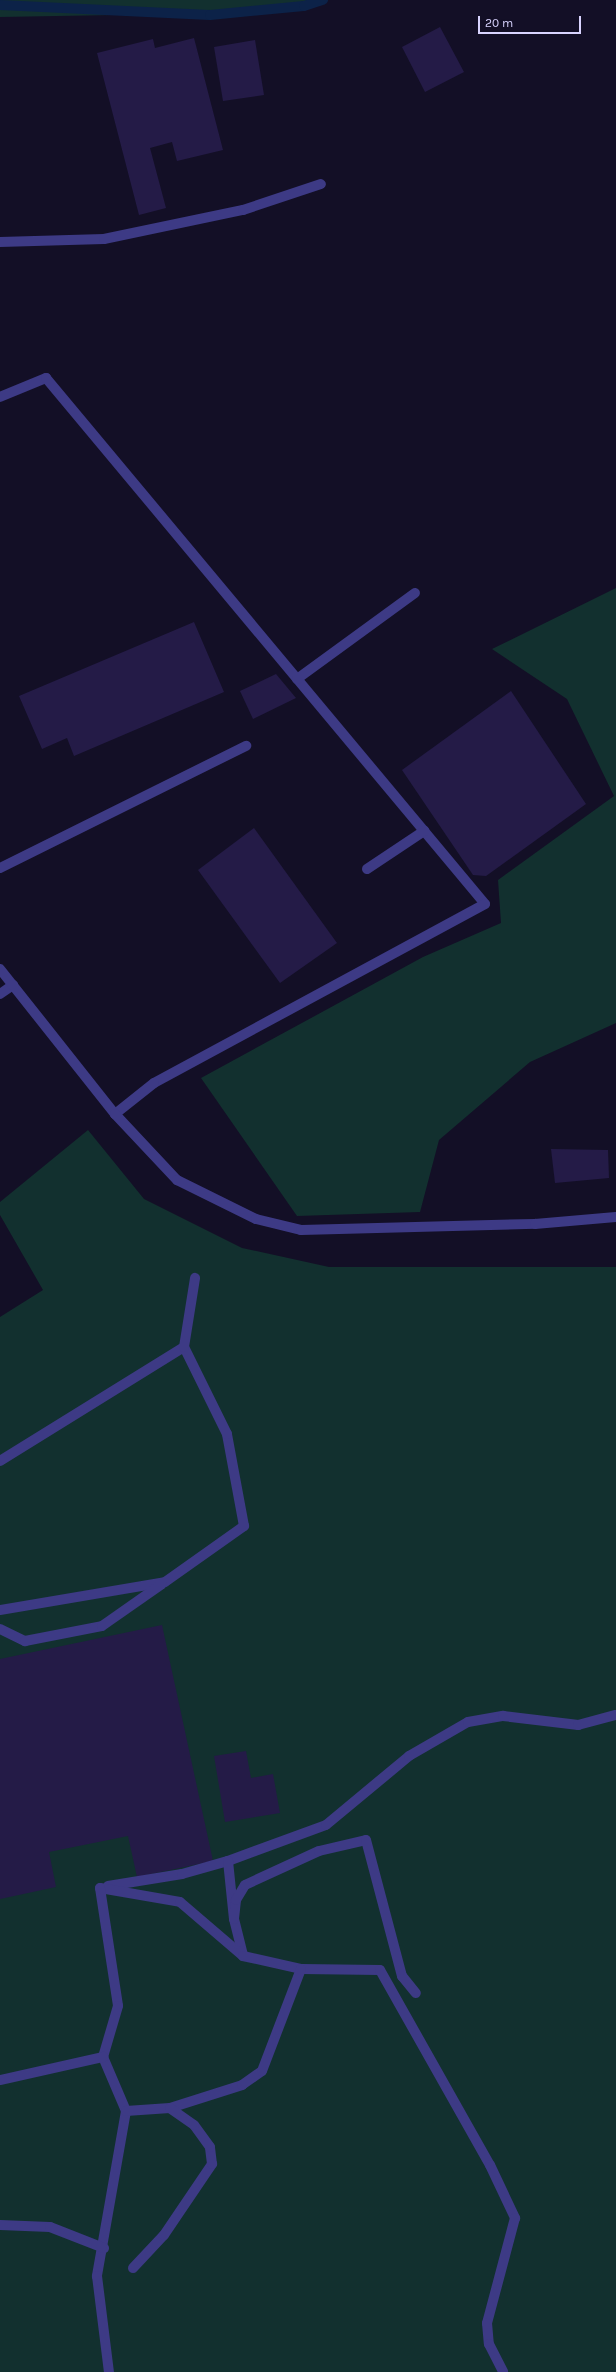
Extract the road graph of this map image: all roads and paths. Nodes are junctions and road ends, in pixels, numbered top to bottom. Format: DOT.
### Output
graph roads {
  1 [pos="321,184"];
  2 [pos="0,242"];
  3 [pos="0,397"];
  4 [pos="415,593"];
  5 [pos="297,679"];
  6 [pos="246,746"];
  7 [pos="424,831"];
  8 [pos="0,868"];
  9 [pos="366,869"];
  10 [pos="0,968"];
  11 [pos="13,985"];
  12 [pos="0,994"];
  13 [pos="115,1114"];
  14 [pos="616,1217"];
  15 [pos="195,1278"];
  16 [pos="184,1347"];
  17 [pos="0,1461"];
  18 [pos="166,1582"];
  19 [pos="0,1610"];
  20 [pos="0,1629"];
  21 [pos="616,1715"];
  22 [pos="228,1861"];
  23 [pos="100,1888"];
  24 [pos="234,1919"];
  25 [pos="243,1956"];
  26 [pos="302,1969"];
  27 [pos="380,1970"];
  28 [pos="402,1976"];
  29 [pos="416,1993"];
  30 [pos="104,2057"];
  31 [pos="0,2080"];
  32 [pos="170,2108"];
  33 [pos="126,2111"];
  34 [pos="0,2226"];
  35 [pos="104,2248"];
  36 [pos="133,2268"];
  37 [pos="109,2372"];
  38 [pos="503,2372"];
  1 -- 2 [label="street"];
  3 -- 5 [label="street"];
  4 -- 5 [label="street"];
  5 -- 7 [label="street"];
  6 -- 8 [label="street"];
  7 -- 9 [label="street"];
  7 -- 13 [label="street"];
  10 -- 11 [label="street"];
  11 -- 12 [label="street"];
  11 -- 13 [label="street"];
  13 -- 14 [label="street"];
  15 -- 16 [label="street"];
  16 -- 17 [label="street"];
  16 -- 18 [label="street"];
  18 -- 19 [label="street"];
  18 -- 20 [label="street"];
  21 -- 22 [label="street"];
  22 -- 23 [label="street"];
  22 -- 24 [label="street"];
  23 -- 25 [label="street"];
  23 -- 30 [label="street"];
  24 -- 25 [label="street"];
  24 -- 28 [label="street"];
  25 -- 26 [label="street"];
  26 -- 27 [label="street"];
  26 -- 32 [label="street"];
  27 -- 28 [label="street"];
  27 -- 38 [label="street"];
  28 -- 29 [label="street"];
  30 -- 31 [label="street"];
  30 -- 33 [label="street"];
  32 -- 33 [label="street"];
  32 -- 36 [label="street"];
  33 -- 35 [label="street"];
  34 -- 35 [label="street"];
  35 -- 37 [label="street"];
}
